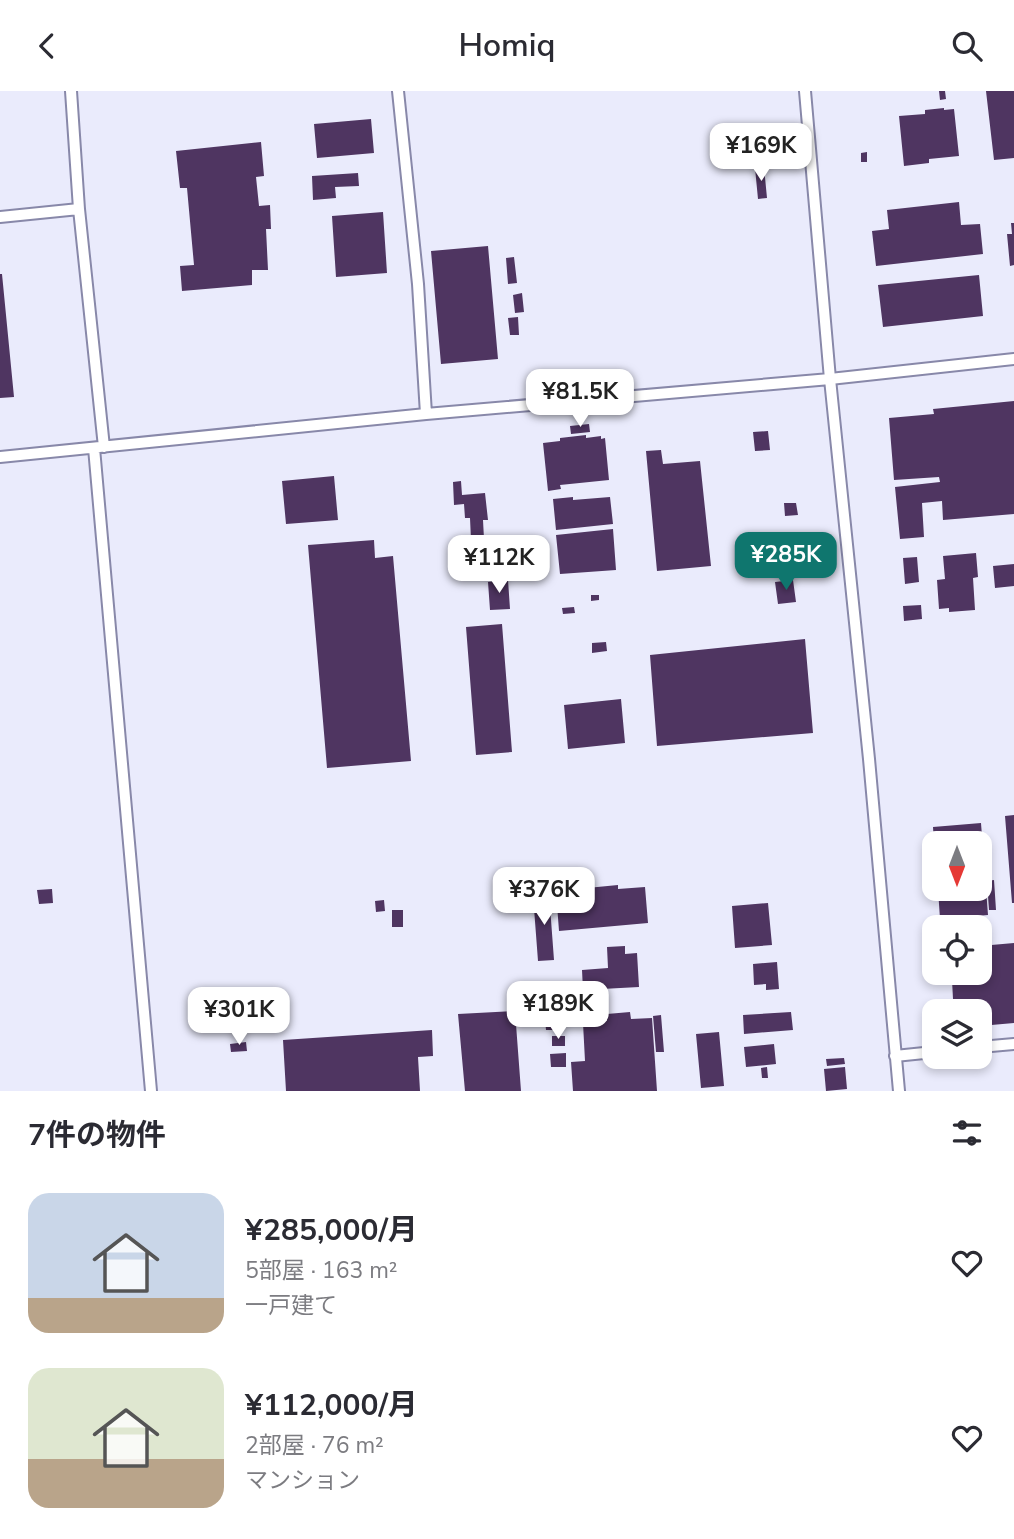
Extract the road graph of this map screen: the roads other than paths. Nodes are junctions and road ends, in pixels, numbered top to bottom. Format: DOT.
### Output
graph roads {
  1 [pos="71,91"];
  2 [pos="398,91"];
  3 [pos="805,91"];
  4 [pos="79,209"];
  5 [pos="0,218"];
  6 [pos="1014,359"];
  7 [pos="830,379"];
  8 [pos="426,414"];
  9 [pos="99,447"];
  10 [pos="0,457"];
  11 [pos="1014,1044"];
  12 [pos="992,1046"];
  13 [pos="922,1053"];
  14 [pos="895,1056"];
  15 [pos="151,1091"];
  16 [pos="899,1091"];
  1 -- 4 [label="lane"];
  2 -- 8 [label="lane"];
  3 -- 7 [label="lane"];
  4 -- 5 [label="lane"];
  4 -- 9 [label="lane"];
  6 -- 7 [label="lane"];
  7 -- 8 [label="lane"];
  7 -- 14 [label="lane"];
  8 -- 9 [label="lane"];
  9 -- 10 [label="lane"];
  9 -- 15 [label="lane"];
  11 -- 12 [label="lane"];
  13 -- 14 [label="lane"];
  14 -- 16 [label="lane"];
}
